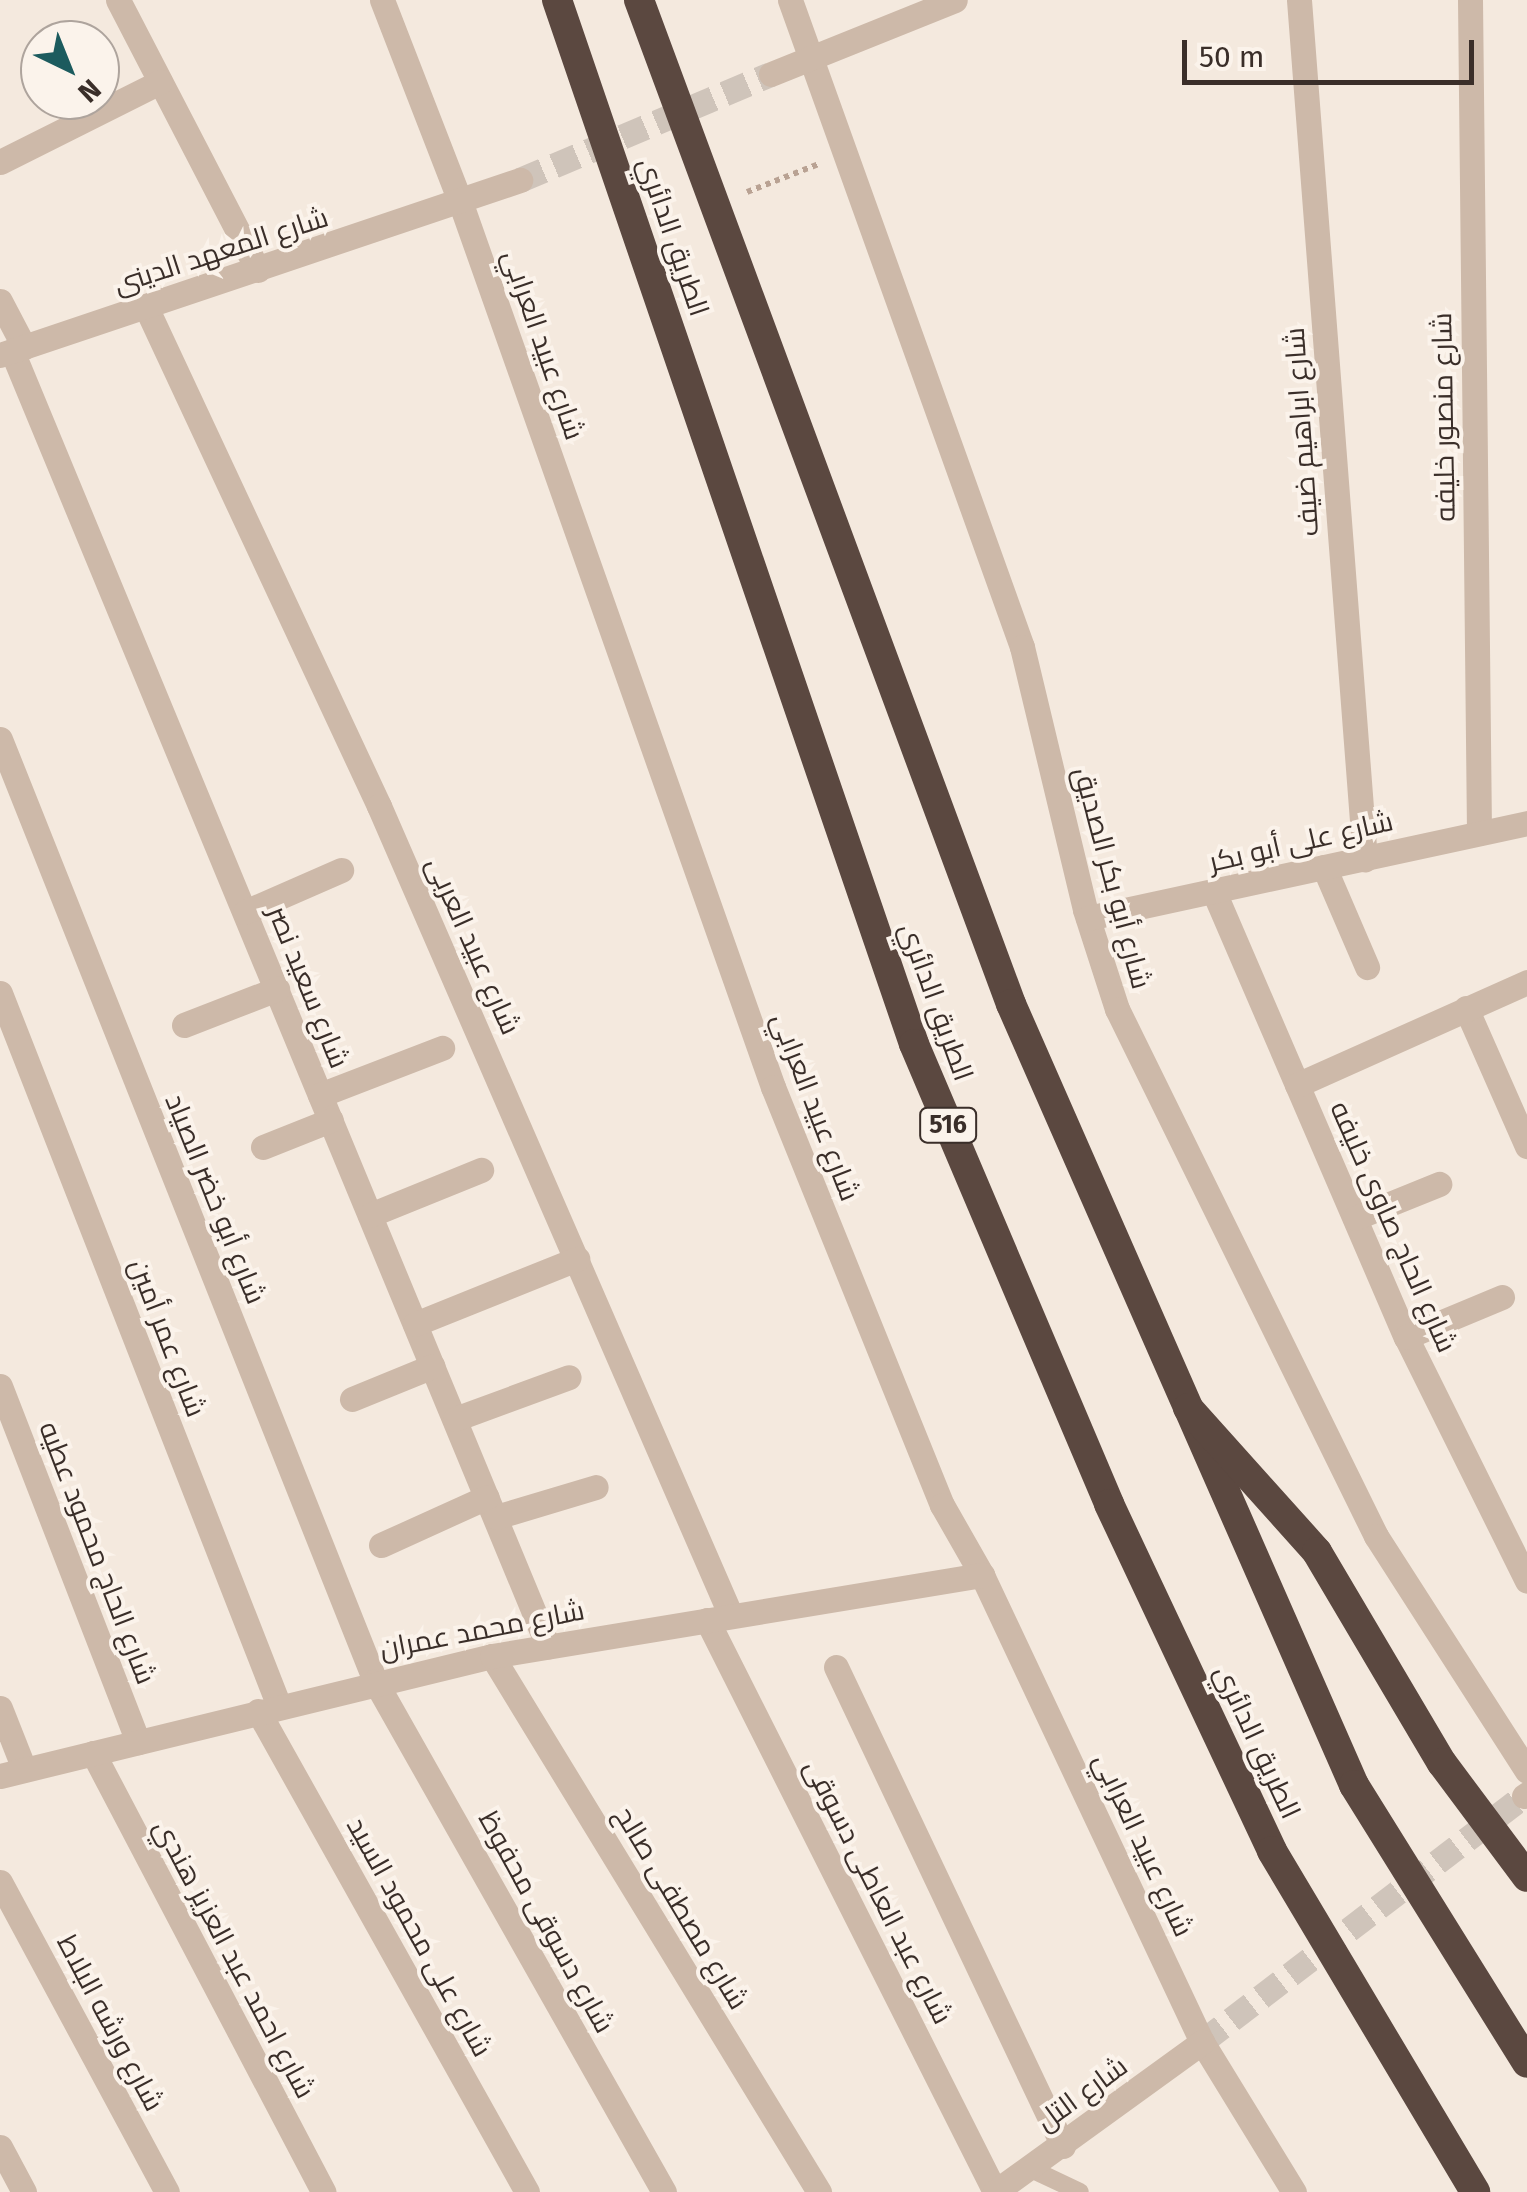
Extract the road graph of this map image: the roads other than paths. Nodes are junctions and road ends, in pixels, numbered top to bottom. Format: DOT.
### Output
graph roads {
  1 [pos="118,0"];
  2 [pos="382,0"];
  3 [pos="542,0"];
  4 [pos="557,0"];
  5 [pos="790,0"];
  6 [pos="955,0"];
  7 [pos="1299,0"];
  8 [pos="1470,0"];
  9 [pos="640,2"];
  10 [pos="809,58"];
  11 [pos="771,74"];
  12 [pos="586,81"];
  13 [pos="160,82"];
  14 [pos="0,162"];
  15 [pos="520,180"];
  16 [pos="461,204"];
  17 [pos="258,270"];
  18 [pos="0,301"];
  19 [pos="146,307"];
  20 [pos="12,351"];
  21 [pos="0,739"];
  22 [pos="1527,822"];
  23 [pos="1479,833"];
  24 [pos="1364,859"];
  25 [pos="1324,867"];
  26 [pos="341,870"];
  27 [pos="1214,892"];
  28 [pos="245,912"];
  29 [pos="1088,918"];
  30 [pos="1366,967"];
  31 [pos="1527,982"];
  32 [pos="277,989"];
  33 [pos="0,993"];
  34 [pos="1466,1008"];
  35 [pos="184,1025"];
  36 [pos="442,1048"];
  37 [pos="1297,1085"];
  38 [pos="320,1095"];
  39 [pos="331,1120"];
  40 [pos="1527,1146"];
  41 [pos="263,1147"];
  42 [pos="481,1170"];
  43 [pos="1438,1184"];
  44 [pos="370,1215"];
  45 [pos="1355,1218"];
  46 [pos="577,1259"];
  47 [pos="1502,1297"];
  48 [pos="415,1324"];
  49 [pos="1406,1337"];
  50 [pos="432,1366"];
  51 [pos="569,1377"];
  52 [pos="0,1386"];
  53 [pos="352,1399"];
  54 [pos="1188,1408"];
  55 [pos="455,1420"];
  56 [pos="596,1487"];
  57 [pos="491,1507"];
  58 [pos="381,1545"];
  59 [pos="982,1574"];
  60 [pos="1527,1581"];
  61 [pos="719,1618"];
  62 [pos="548,1646"];
  63 [pos="492,1656"];
  64 [pos="836,1667"];
  65 [pos="375,1682"];
  66 [pos="0,1708"];
  67 [pos="269,1708"];
  68 [pos="138,1742"];
  69 [pos="93,1753"];
  70 [pos="12,1772"];
  71 [pos="1526,1787"];
  72 [pos="1527,1877"];
  73 [pos="0,1882"];
  74 [pos="1202,2042"];
  75 [pos="1527,2063"];
  76 [pos="1063,2146"];
  77 [pos="0,2147"];
  78 [pos="1029,2168"];
  79 [pos="24,2192"];
  80 [pos="167,2192"];
  81 [pos="323,2192"];
  82 [pos="528,2192"];
  83 [pos="664,2192"];
  84 [pos="819,2192"];
  85 [pos="995,2192"];
  86 [pos="1080,2192"];
  87 [pos="1294,2192"];
  88 [pos="1475,2192"];
  1 -- 13 [label="street"];
  2 -- 16 [label="street, شارع عبيد العرابي"];
  3 -- 12 [label="highway"];
  4 -- 12 [label="highway, الطريق الدائري / 516"];
  5 -- 10 [label="street, شارع أبو بكر الصديق"];
  6 -- 10 [label="street"];
  7 -- 24 [label="street, شارع ابراهيم ضيف"];
  8 -- 23 [label="street, شارع منصور خليفه"];
  9 -- 54 [label="highway, الطريق الدائري"];
  10 -- 11 [label="street"];
  10 -- 29 [label="street, شارع أبو بكر الصديق"];
  12 -- 88 [label="highway, الطريق الدائري / 516"];
  13 -- 14 [label="street"];
  13 -- 17 [label="street"];
  15 -- 16 [label="street, شارع المعهد الدينى"];
  16 -- 17 [label="street, شارع المعهد الدينى"];
  16 -- 59 [label="street, شارع عبيد العرابي"];
  17 -- 19 [label="street, شارع المعهد الدينى"];
  18 -- 20 [label="street, شارع سعيد نصر"];
  19 -- 20 [label="street, شارع المعهد الدينى"];
  19 -- 46 [label="street, شارع عبيد العربى"];
  20 -- 28 [label="street, شارع سعيد نصر"];
  21 -- 65 [label="street, شارع أبو خضر الصياد"];
  22 -- 23 [label="street, شارع على أبو بكر"];
  23 -- 24 [label="street, شارع على أبو بكر"];
  24 -- 25 [label="street, شارع على أبو بكر"];
  25 -- 27 [label="street, شارع على أبو بكر"];
  25 -- 30 [label="street"];
  26 -- 28 [label="street"];
  27 -- 29 [label="street, شارع على أبو بكر"];
  27 -- 37 [label="street, شارع الحاج صاوى خليفه"];
  28 -- 32 [label="street, شارع سعيد نصر"];
  29 -- 71 [label="street, شارع أبو بكر الصديق"];
  31 -- 34 [label="street"];
  32 -- 35 [label="street"];
  32 -- 38 [label="street, شارع سعيد نصر"];
  33 -- 67 [label="street, شارع عمر أمين"];
  34 -- 37 [label="street"];
  34 -- 40 [label="street"];
  36 -- 38 [label="street"];
  37 -- 45 [label="street, شارع الحاج صاوى خليفه"];
  38 -- 39 [label="street, شارع سعيد نصر"];
  39 -- 41 [label="street"];
  39 -- 44 [label="street, شارع سعيد نصر"];
  42 -- 44 [label="street"];
  43 -- 45 [label="street"];
  44 -- 48 [label="street, شارع سعيد نصر"];
  45 -- 49 [label="street, شارع الحاج صاوى خليفه"];
  46 -- 48 [label="street"];
  46 -- 61 [label="street, شارع عبيد العربى"];
  47 -- 49 [label="street"];
  48 -- 50 [label="street, شارع سعيد نصر"];
  49 -- 60 [label="street, شارع الحاج صاوى خليفه"];
  50 -- 53 [label="street"];
  50 -- 55 [label="street, شارع سعيد نصر"];
  51 -- 55 [label="street"];
  52 -- 68 [label="street, شارع الحاج محمود عطيه"];
  54 -- 72 [label="highway, bridge"];
  54 -- 75 [label="highway, الطريق الدائري"];
  55 -- 57 [label="street, شارع سعيد نصر"];
  56 -- 57 [label="street"];
  57 -- 58 [label="street"];
  57 -- 62 [label="street, شارع سعيد نصر"];
  59 -- 61 [label="street, شارع محمد عمران"];
  59 -- 74 [label="street, شارع عبيد العرابي"];
  61 -- 62 [label="street, شارع محمد عمران"];
  61 -- 85 [label="street, شارع عبد العاطى دسوقى"];
  62 -- 63 [label="street, شارع محمد عمران"];
  63 -- 65 [label="street, شارع محمد عمران"];
  63 -- 84 [label="street, شارع مصطفى صالح"];
  64 -- 76 [label="street"];
  65 -- 67 [label="street, شارع محمد عمران"];
  65 -- 83 [label="street, شارع دسوقى محفوظ"];
  66 -- 70 [label="street"];
  67 -- 68 [label="street, شارع محمد عمران"];
  67 -- 82 [label="street, شارع على محمود السيد"];
  68 -- 69 [label="street, شارع محمد عمران"];
  69 -- 70 [label="street, شارع محمد عمران"];
  69 -- 81 [label="street, شارع احمد عبد العزيز هندي"];
  73 -- 80 [label="street, شارع ورشه البلاط"];
  74 -- 76 [label="street, شارع التل"];
  74 -- 87 [label="street, شارع عبيد العرابي"];
  76 -- 78 [label="street, شارع التل"];
  77 -- 79 [label="street"];
  78 -- 85 [label="street, شارع التل"];
  78 -- 86 [label="lane"];
}
